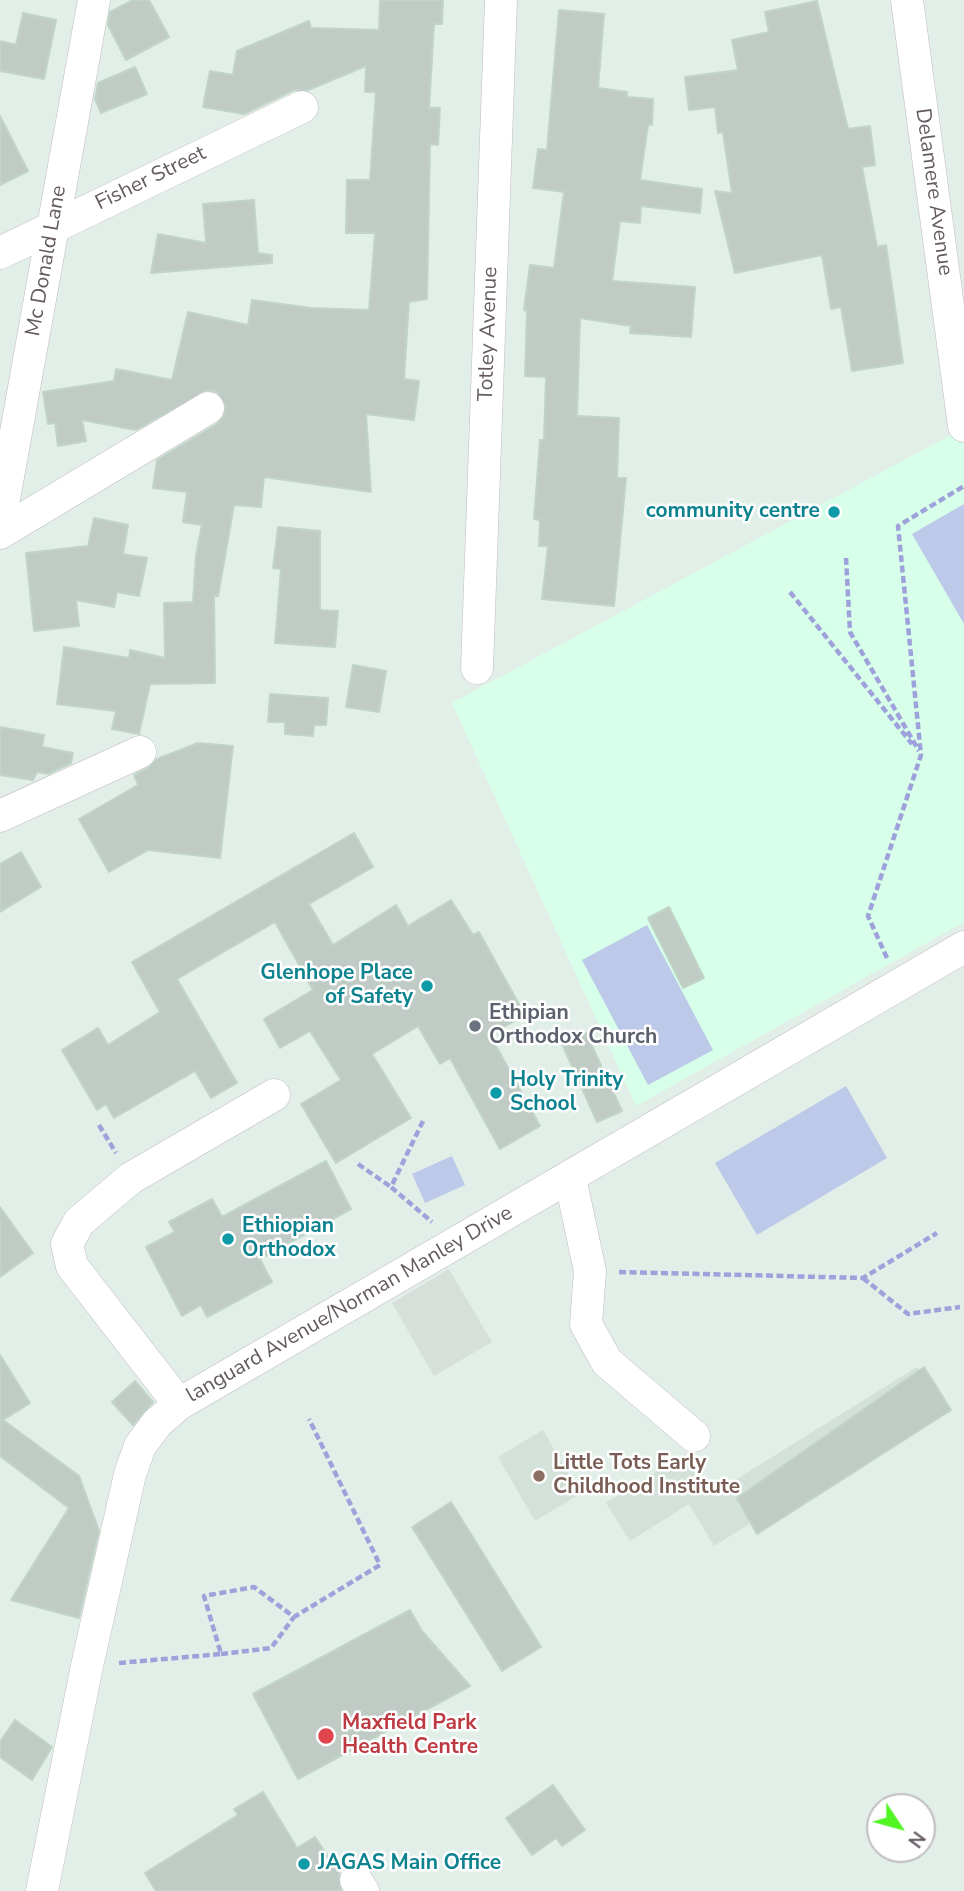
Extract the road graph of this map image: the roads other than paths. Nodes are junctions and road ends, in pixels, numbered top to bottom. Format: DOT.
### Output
graph roads {
  1 [pos="94,0"];
  2 [pos="501,0"];
  3 [pos="907,0"];
  4 [pos="302,107"];
  5 [pos="54,225"];
  6 [pos="0,253"];
  7 [pos="208,408"];
  8 [pos="964,426"];
  9 [pos="0,521"];
  10 [pos="0,533"];
  11 [pos="477,667"];
  12 [pos="140,752"];
  13 [pos="0,816"];
  14 [pos="964,947"];
  15 [pos="274,1095"];
  16 [pos="570,1178"];
  17 [pos="179,1404"];
  18 [pos="694,1436"];
  19 [pos="42,1891"];
  1 -- 5 [label="street, Mc Donald Lane"];
  2 -- 11 [label="street, Totley Avenue"];
  3 -- 8 [label="street, Delamere Avenue"];
  4 -- 5 [label="street, Fisher Street"];
  5 -- 6 [label="street, Fisher Street"];
  5 -- 9 [label="street, Mc Donald Lane"];
  7 -- 10 [label="street"];
  12 -- 13 [label="street"];
  14 -- 16 [label="street, languard Avenue/Norman Manley Drive"];
  15 -- 17 [label="street"];
  16 -- 17 [label="street, languard Avenue/Norman Manley Drive"];
  16 -- 18 [label="street"];
  17 -- 19 [label="street, languard Avenue/Norman Manley Drive"];
}
